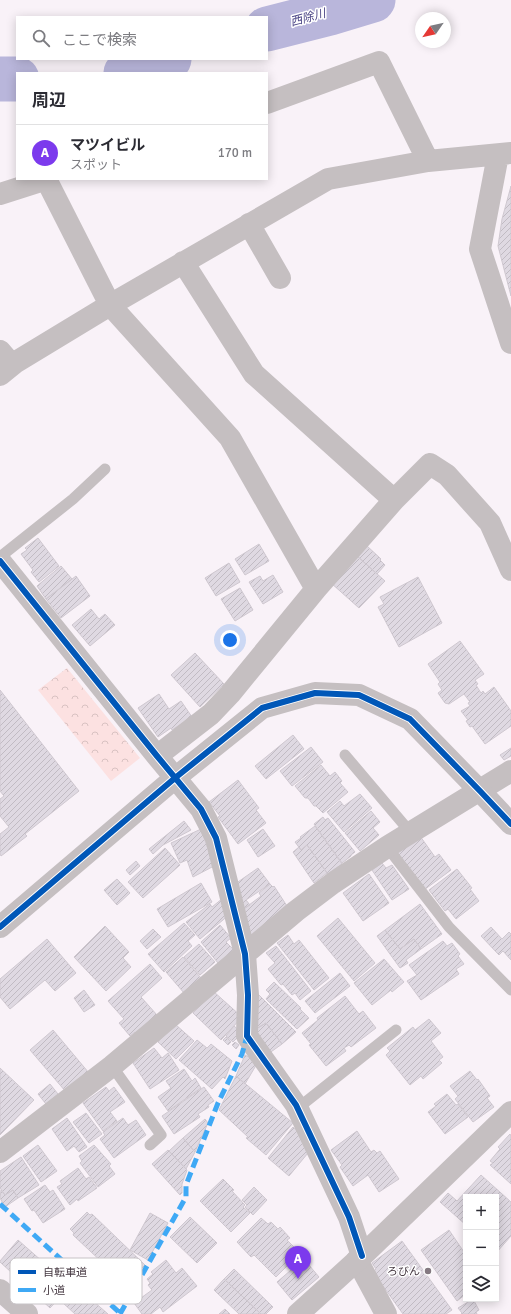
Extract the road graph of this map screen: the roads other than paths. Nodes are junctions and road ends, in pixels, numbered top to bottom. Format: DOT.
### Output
graph roads {
  1 [pos="268,103"];
  2 [pos="504,154"];
  3 [pos="428,161"];
  4 [pos="43,180"];
  5 [pos="47,180"];
  6 [pos="0,194"];
  7 [pos="249,224"];
  8 [pos="183,262"];
  9 [pos="280,278"];
  10 [pos="110,304"];
  11 [pos="511,343"];
  12 [pos="4,364"];
  13 [pos="105,469"];
  14 [pos="394,500"];
  15 [pos="0,557"];
  16 [pos="0,561"];
  17 [pos="511,570"];
  18 [pos="316,590"];
  19 [pos="345,755"];
  20 [pos="157,756"];
  21 [pos="511,771"];
  22 [pos="174,778"];
  23 [pos="480,790"];
  24 [pos="511,824"];
  25 [pos="411,833"];
  26 [pos="387,847"];
  27 [pos="0,927"];
  28 [pos="245,954"];
  29 [pos="511,990"];
  30 [pos="396,1030"];
  31 [pos="112,1066"];
  32 [pos="298,1108"];
  33 [pos="511,1112"];
  34 [pos="150,1145"];
  35 [pos="0,1152"];
  36 [pos="360,1258"];
  37 [pos="0,1290"];
  38 [pos="10,1299"];
  39 [pos="16,1304"];
  40 [pos="27,1314"];
  41 [pos="298,1314"];
  42 [pos="386,1314"];
  1 -- 3 [label="street"];
  2 -- 3 [label="street"];
  2 -- 11 [label="street"];
  3 -- 7 [label="street"];
  4 -- 6 [label="street"];
  5 -- 10 [label="street"];
  7 -- 8 [label="street"];
  7 -- 9 [label="street"];
  8 -- 10 [label="street"];
  8 -- 14 [label="street"];
  10 -- 12 [label="street"];
  10 -- 18 [label="street"];
  13 -- 15 [label="lane"];
  14 -- 17 [label="street"];
  14 -- 18 [label="street"];
  16 -- 20 [label="street"];
  18 -- 20 [label="street"];
  19 -- 25 [label="lane"];
  20 -- 22 [label="street"];
  21 -- 23 [label="street"];
  22 -- 23 [label="street"];
  22 -- 27 [label="street"];
  22 -- 28 [label="street"];
  23 -- 24 [label="street"];
  23 -- 25 [label="street"];
  25 -- 26 [label="street"];
  26 -- 28 [label="street"];
  26 -- 29 [label="lane"];
  28 -- 31 [label="street"];
  28 -- 32 [label="street"];
  30 -- 32 [label="lane"];
  31 -- 34 [label="lane"];
  31 -- 35 [label="street"];
  32 -- 36 [label="street"];
  33 -- 36 [label="street"];
  36 -- 41 [label="street"];
  36 -- 42 [label="street"];
  37 -- 38 [label="street"];
  39 -- 40 [label="street"];
}
